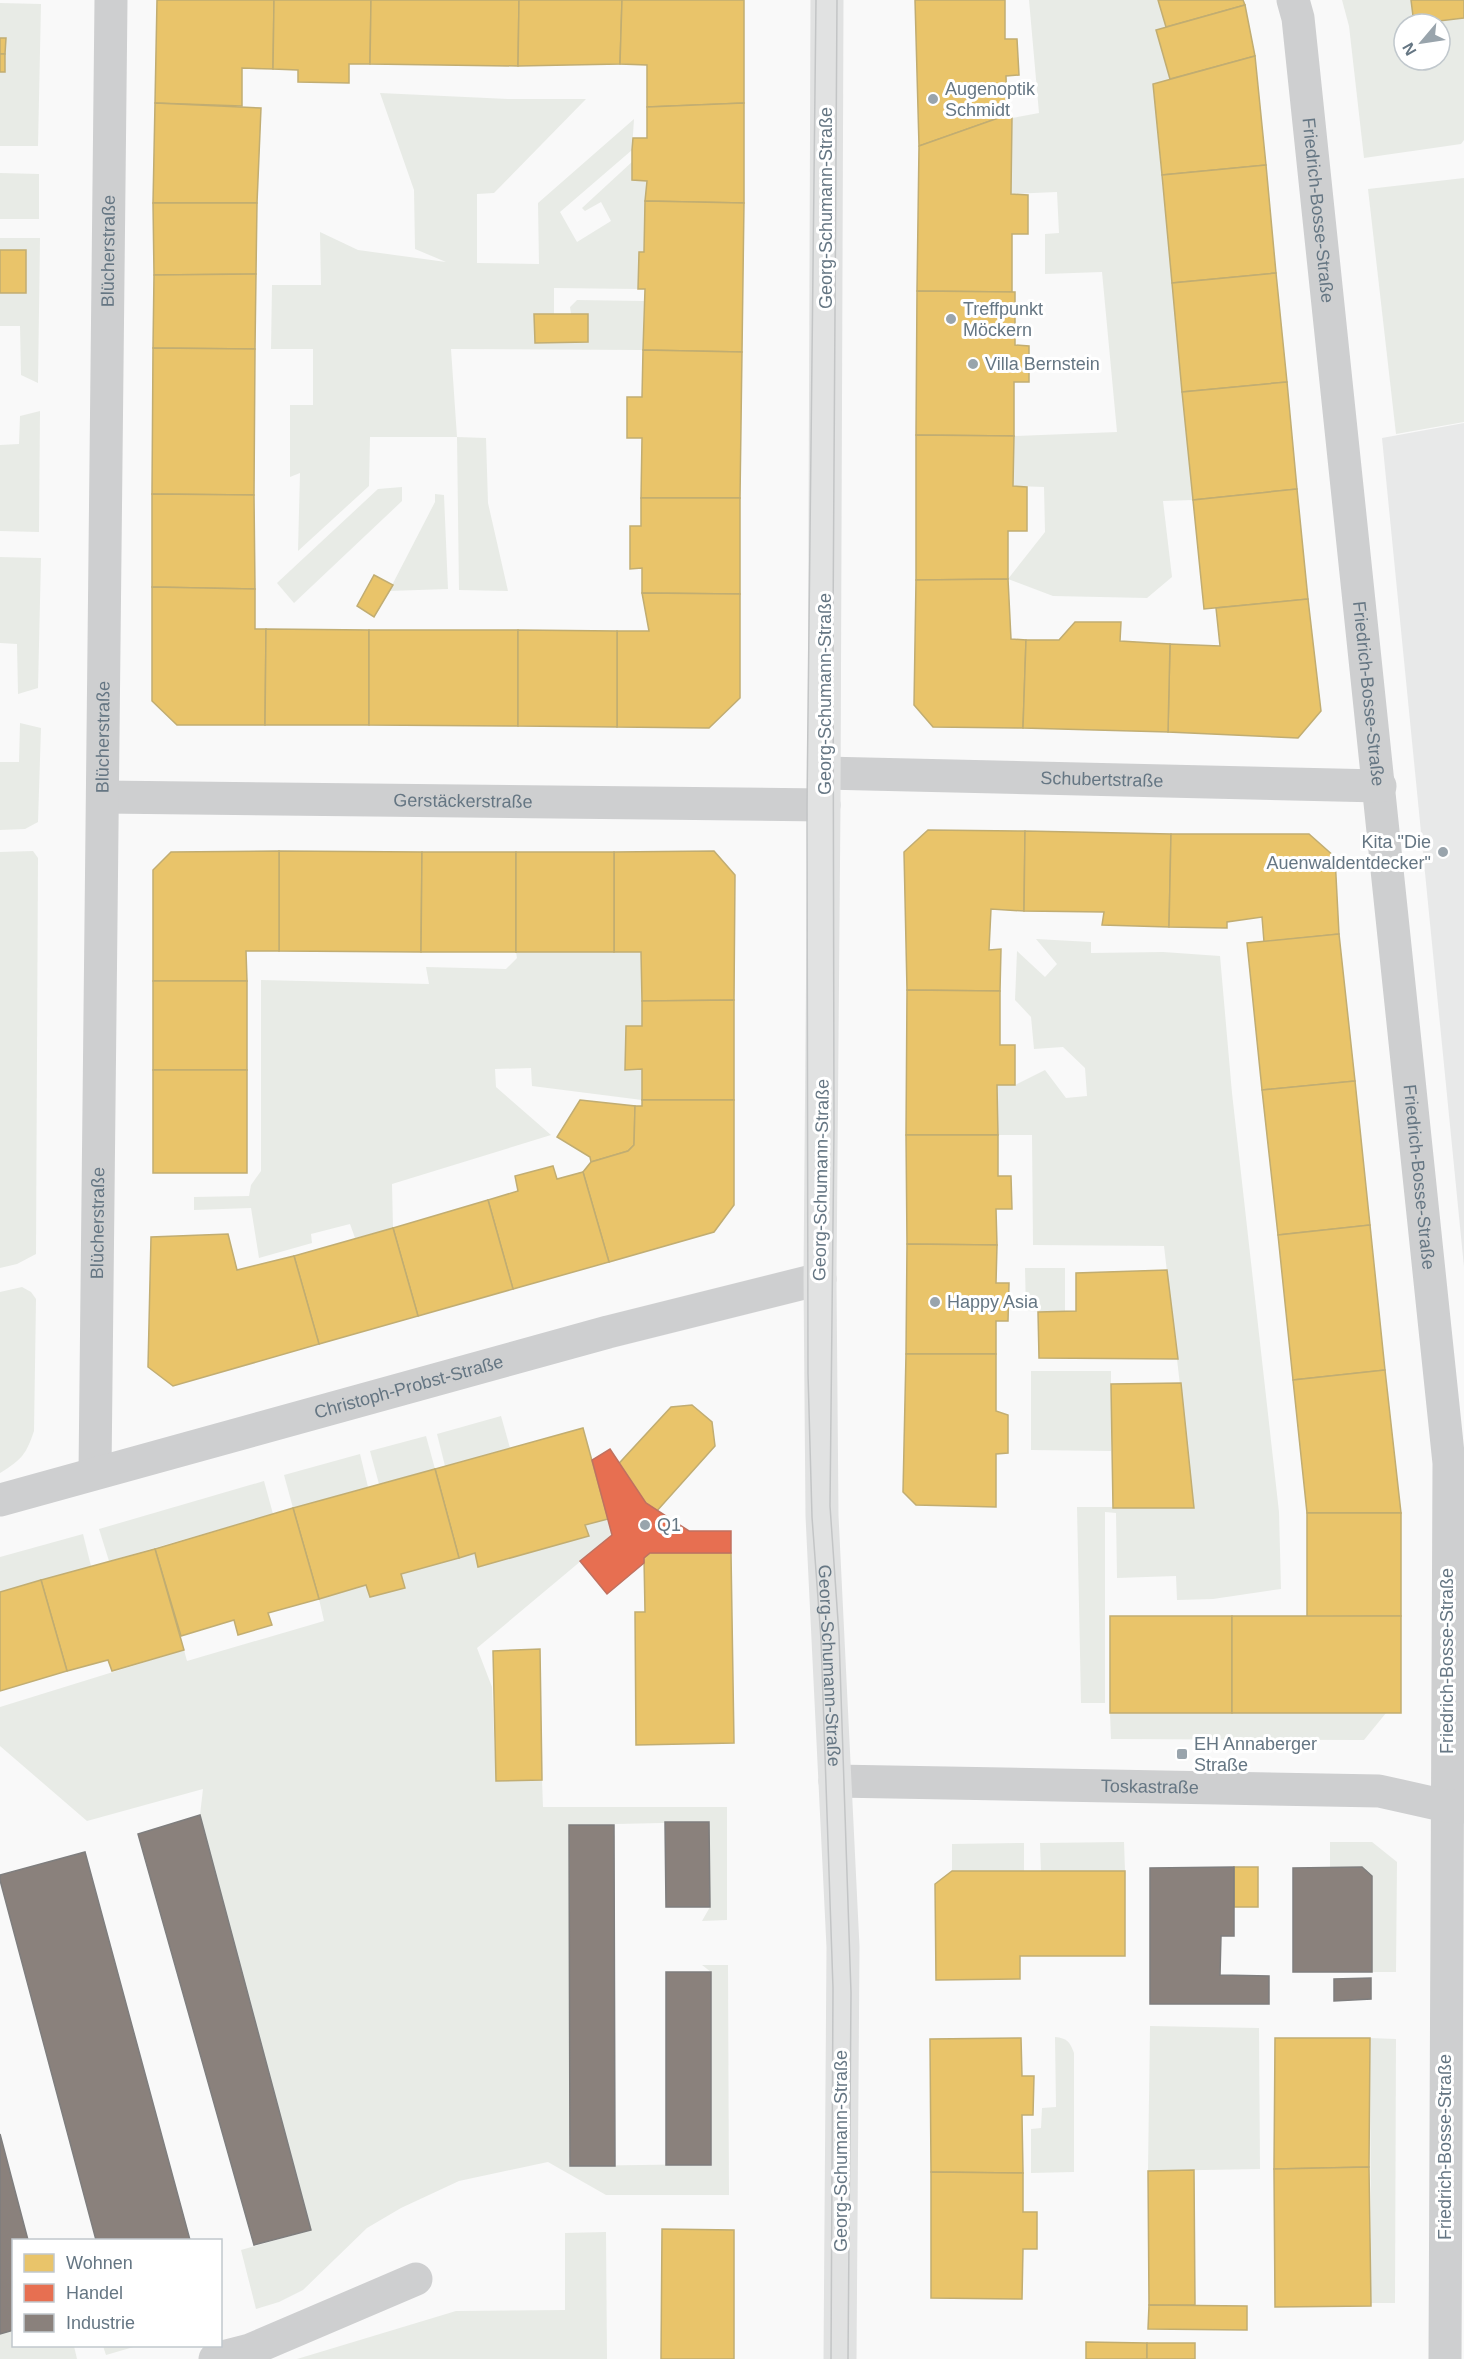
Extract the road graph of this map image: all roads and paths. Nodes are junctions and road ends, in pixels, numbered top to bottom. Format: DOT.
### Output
graph roads {
  1 [pos="111,0"];
  2 [pos="827,0"];
  3 [pos="1293,0"];
  4 [pos="1380,786"];
  5 [pos="824,789"];
  6 [pos="103,797"];
  7 [pos="819,1279"];
  8 [pos="95,1473"];
  9 [pos="0,1500"];
  10 [pos="835,1782"];
  11 [pos="1455,1806"];
  12 [pos="416,2279"];
  13 [pos="215,2359"];
  14 [pos="840,2359"];
  15 [pos="1445,2359"];
  1 -- 6 [label="street, Blücherstraße"];
  2 -- 5 [label="main road, Georg-Schumann-Straße"];
  3 -- 4 [label="street, Friedrich-Bosse-Straße"];
  4 -- 5 [label="street, Schubertstraße"];
  4 -- 11 [label="street, Friedrich-Bosse-Straße"];
  5 -- 6 [label="street, Gerstäckerstraße"];
  5 -- 7 [label="main road, Georg-Schumann-Straße"];
  6 -- 8 [label="street, Blücherstraße"];
  7 -- 8 [label="street, Christoph-Probst-Straße"];
  7 -- 10 [label="main road, Georg-Schumann-Straße"];
  8 -- 9 [label="street, Christoph-Probst-Straße"];
  10 -- 11 [label="street, Toskastraße"];
  10 -- 14 [label="main road, Georg-Schumann-Straße"];
  11 -- 15 [label="street, Friedrich-Bosse-Straße"];
  12 -- 13 [label="street"];
}
